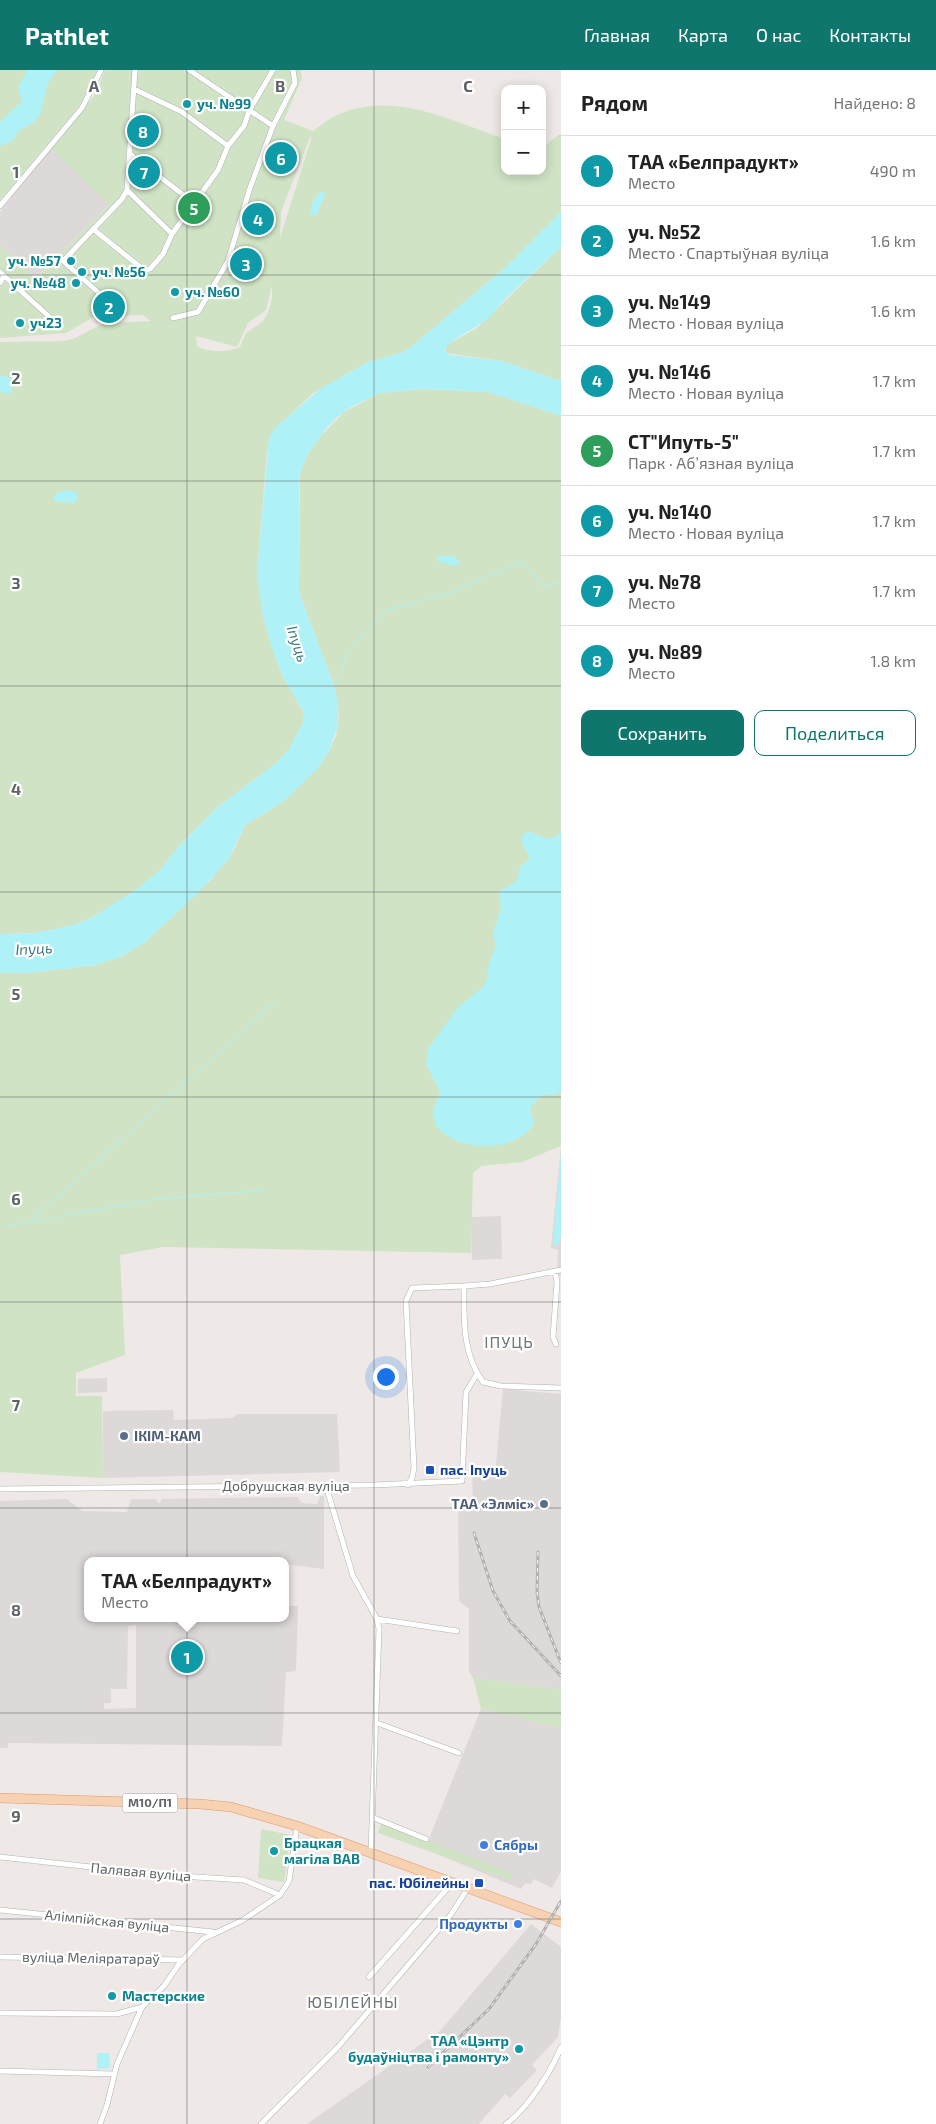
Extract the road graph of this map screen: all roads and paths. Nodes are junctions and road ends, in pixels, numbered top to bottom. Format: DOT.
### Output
graph roads {
  1 [pos="101,70"];
  2 [pos="135,70"];
  3 [pos="189,70"];
  4 [pos="273,70"];
  5 [pos="293,70"];
  6 [pos="134,89"];
  7 [pos="249,112"];
  8 [pos="273,126"];
  9 [pos="228,146"];
  10 [pos="130,154"];
  11 [pos="127,190"];
  12 [pos="194,203"];
  13 [pos="0,206"];
  14 [pos="93,229"];
  15 [pos="172,234"];
  16 [pos="2,274"];
  17 [pos="0,283"];
  18 [pos="109,302"];
  19 [pos="173,318"];
  20 [pos="54,321"];
  21 [pos="558,1270"];
  22 [pos="464,1286"];
  23 [pos="556,1344"];
  24 [pos="477,1374"];
  25 [pos="561,1388"];
  26 [pos="408,1484"];
  27 [pos="326,1486"];
  28 [pos="0,1488"];
  29 [pos="377,1619"];
  30 [pos="457,1631"];
  31 [pos="377,1723"];
  32 [pos="460,1753"];
  33 [pos="0,1798"];
  34 [pos="374,1818"];
  35 [pos="297,1826"];
  36 [pos="426,1839"];
  37 [pos="371,1851"];
  38 [pos="0,1857"];
  39 [pos="453,1882"];
  40 [pos="468,1887"];
  41 [pos="280,1895"];
  42 [pos="0,1910"];
  43 [pos="561,1922"];
  44 [pos="214,1932"];
  45 [pos="0,1957"];
  46 [pos="183,1960"];
  47 [pos="368,1978"];
  48 [pos="142,2007"];
  49 [pos="0,2013"];
  50 [pos="561,2047"];
  51 [pos="0,2071"];
  52 [pos="114,2074"];
  53 [pos="100,2124"];
  54 [pos="261,2124"];
  55 [pos="506,2124"];
  1 -- 13 [label="street"];
  2 -- 6 [label="street"];
  3 -- 7 [label="street"];
  4 -- 7 [label="street"];
  5 -- 8 [label="street"];
  6 -- 9 [label="street"];
  6 -- 10 [label="street"];
  7 -- 8 [label="street"];
  7 -- 9 [label="street"];
  8 -- 19 [label="street"];
  9 -- 12 [label="street"];
  10 -- 11 [label="street"];
  10 -- 12 [label="street"];
  11 -- 14 [label="street"];
  11 -- 15 [label="street"];
  12 -- 15 [label="street"];
  14 -- 15 [label="street"];
  14 -- 18 [label="street"];
  16 -- 17 [label="street"];
  16 -- 20 [label="street"];
  21 -- 22 [label="street"];
  21 -- 23 [label="street"];
  22 -- 24 [label="street"];
  22 -- 26 [label="street"];
  24 -- 25 [label="street"];
  24 -- 26 [label="street, Добрушская вуліца"];
  26 -- 27 [label="street, Добрушская вуліца"];
  27 -- 28 [label="street, Добрушская вуліца"];
  27 -- 29 [label="street"];
  29 -- 30 [label="street"];
  29 -- 31 [label="street"];
  31 -- 32 [label="street"];
  31 -- 34 [label="street"];
  33 -- 35 [label="main road, М10/П1"];
  34 -- 36 [label="street"];
  34 -- 37 [label="street"];
  35 -- 37 [label="main road, М10/П1"];
  35 -- 41 [label="street"];
  37 -- 39 [label="main road, М10/П1"];
  38 -- 41 [label="street, Палявая вуліца"];
  39 -- 40 [label="main road, М10/П1"];
  39 -- 47 [label="street"];
  40 -- 43 [label="main road, М10/П1"];
  40 -- 54 [label="street"];
  41 -- 44 [label="street"];
  42 -- 44 [label="street, Алімпійская вуліца"];
  44 -- 46 [label="street"];
  45 -- 46 [label="street, вуліца Меліяратараў"];
  46 -- 48 [label="street"];
  48 -- 49 [label="street"];
  48 -- 52 [label="street"];
  50 -- 55 [label="street"];
  51 -- 52 [label="street"];
  52 -- 53 [label="street"];
}
